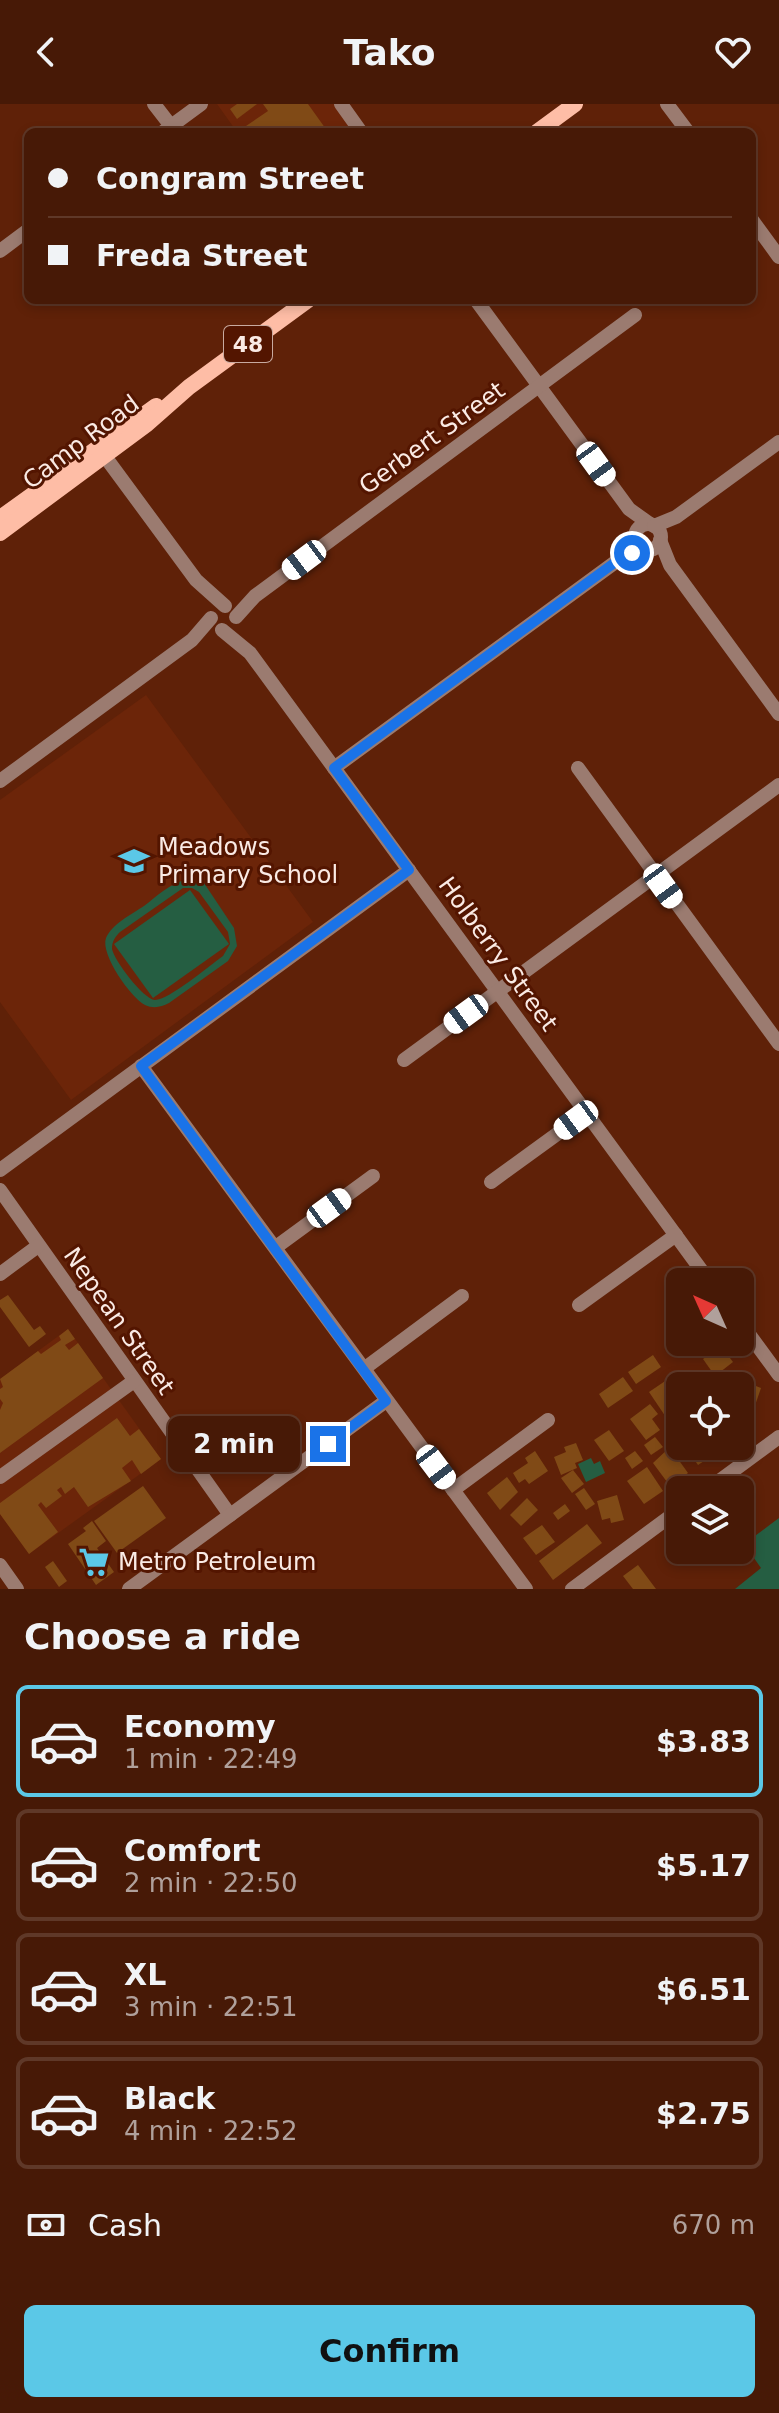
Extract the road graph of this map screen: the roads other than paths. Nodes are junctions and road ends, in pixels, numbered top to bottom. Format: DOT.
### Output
graph roads {
  1 [pos="154,104"];
  2 [pos="201,104"];
  3 [pos="341,104"];
  4 [pos="575,104"];
  5 [pos="667,104"];
  6 [pos="166,128"];
  7 [pos="168,128"];
  8 [pos="358,128"];
  9 [pos="542,128"];
  10 [pos="685,128"];
  11 [pos="756,225"];
  12 [pos="24,233"];
  13 [pos="0,251"];
  14 [pos="779,257"];
  15 [pos="303,304"];
  16 [pos="479,304"];
  17 [pos="635,315"];
  18 [pos="540,386"];
  19 [pos="779,442"];
  20 [pos="101,451"];
  21 [pos="629,509"];
  22 [pos="0,518"];
  23 [pos="656,532"];
  24 [pos="0,533"];
  25 [pos="640,543"];
  26 [pos="670,565"];
  27 [pos="196,580"];
  28 [pos="231,612"];
  29 [pos="216,623"];
  30 [pos="250,653"];
  31 [pos="779,714"];
  32 [pos="334,768"];
  33 [pos="578,768"];
  34 [pos="0,781"];
  35 [pos="779,785"];
  36 [pos="409,870"];
  37 [pos="656,876"];
  38 [pos="498,991"];
  39 [pos="779,1044"];
  40 [pos="404,1060"];
  41 [pos="141,1066"];
  42 [pos="586,1113"];
  43 [pos="0,1170"];
  44 [pos="373,1176"];
  45 [pos="491,1182"];
  46 [pos="0,1190"];
  47 [pos="676,1235"];
  48 [pos="38,1246"];
  49 [pos="276,1247"];
  50 [pos="700,1268"];
  51 [pos="0,1274"];
  52 [pos="462,1296"];
  53 [pos="579,1305"];
  54 [pos="754,1341"];
  55 [pos="365,1368"];
  56 [pos="779,1375"];
  57 [pos="134,1381"];
  58 [pos="386,1401"];
  59 [pos="548,1420"];
  60 [pos="779,1437"];
  61 [pos="726,1476"];
  62 [pos="0,1477"];
  63 [pos="453,1490"];
  64 [pos="230,1515"];
  65 [pos="666,1519"];
  66 [pos="0,1565"];
  67 [pos="17,1589"];
  68 [pos="129,1589"];
  69 [pos="526,1589"];
  70 [pos="572,1589"];
  1 -- 6 [label="street"];
  2 -- 7 [label="street"];
  3 -- 8 [label="street"];
  4 -- 9 [label="main road"];
  5 -- 10 [label="street"];
  11 -- 14 [label="street"];
  12 -- 13 [label="street"];
  15 -- 20 [label="main road, Camp Road / 48"];
  16 -- 18 [label="street"];
  17 -- 18 [label="street, Gerbert Street"];
  18 -- 21 [label="street"];
  18 -- 28 [label="street, Gerbert Street"];
  19 -- 23 [label="street"];
  20 -- 22 [label="main road, Camp Road / 48"];
  20 -- 24 [label="main road, Camp Road / 48"];
  20 -- 27 [label="street, Holberry Street"];
  21 -- 23 [label="street"];
  21 -- 25 [label="street"];
  23 -- 25 [label="street"];
  23 -- 25 [label="street"];
  23 -- 26 [label="street"];
  25 -- 26 [label="street"];
  25 -- 32 [label="street"];
  26 -- 31 [label="street"];
  27 -- 28 [label="street, Holberry Street"];
  27 -- 29 [label="street, Holberry Street"];
  28 -- 29 [label="street"];
  28 -- 29 [label="street"];
  28 -- 30 [label="street, Holberry Street"];
  29 -- 30 [label="street, Holberry Street"];
  29 -- 34 [label="street"];
  30 -- 32 [label="street, Holberry Street"];
  32 -- 36 [label="street, Holberry Street"];
  33 -- 37 [label="street"];
  35 -- 37 [label="street"];
  36 -- 38 [label="street, Holberry Street"];
  36 -- 41 [label="street"];
  37 -- 38 [label="street"];
  37 -- 39 [label="street"];
  38 -- 40 [label="street"];
  38 -- 42 [label="street, Holberry Street"];
  41 -- 43 [label="street"];
  41 -- 49 [label="street"];
  42 -- 45 [label="street"];
  42 -- 47 [label="street, Holberry Street"];
  44 -- 49 [label="street"];
  46 -- 48 [label="street, Nepean Street"];
  47 -- 50 [label="street, Holberry Street"];
  47 -- 53 [label="street"];
  48 -- 51 [label="street"];
  48 -- 57 [label="street, Nepean Street"];
  49 -- 55 [label="street"];
  52 -- 55 [label="street"];
  54 -- 56 [label="street"];
  55 -- 58 [label="street"];
  57 -- 62 [label="street"];
  57 -- 64 [label="street, Nepean Street"];
  58 -- 63 [label="street"];
  58 -- 64 [label="street"];
  59 -- 63 [label="street"];
  60 -- 61 [label="street"];
  63 -- 69 [label="street"];
  64 -- 68 [label="street"];
  65 -- 70 [label="street"];
  66 -- 67 [label="street"];
}
